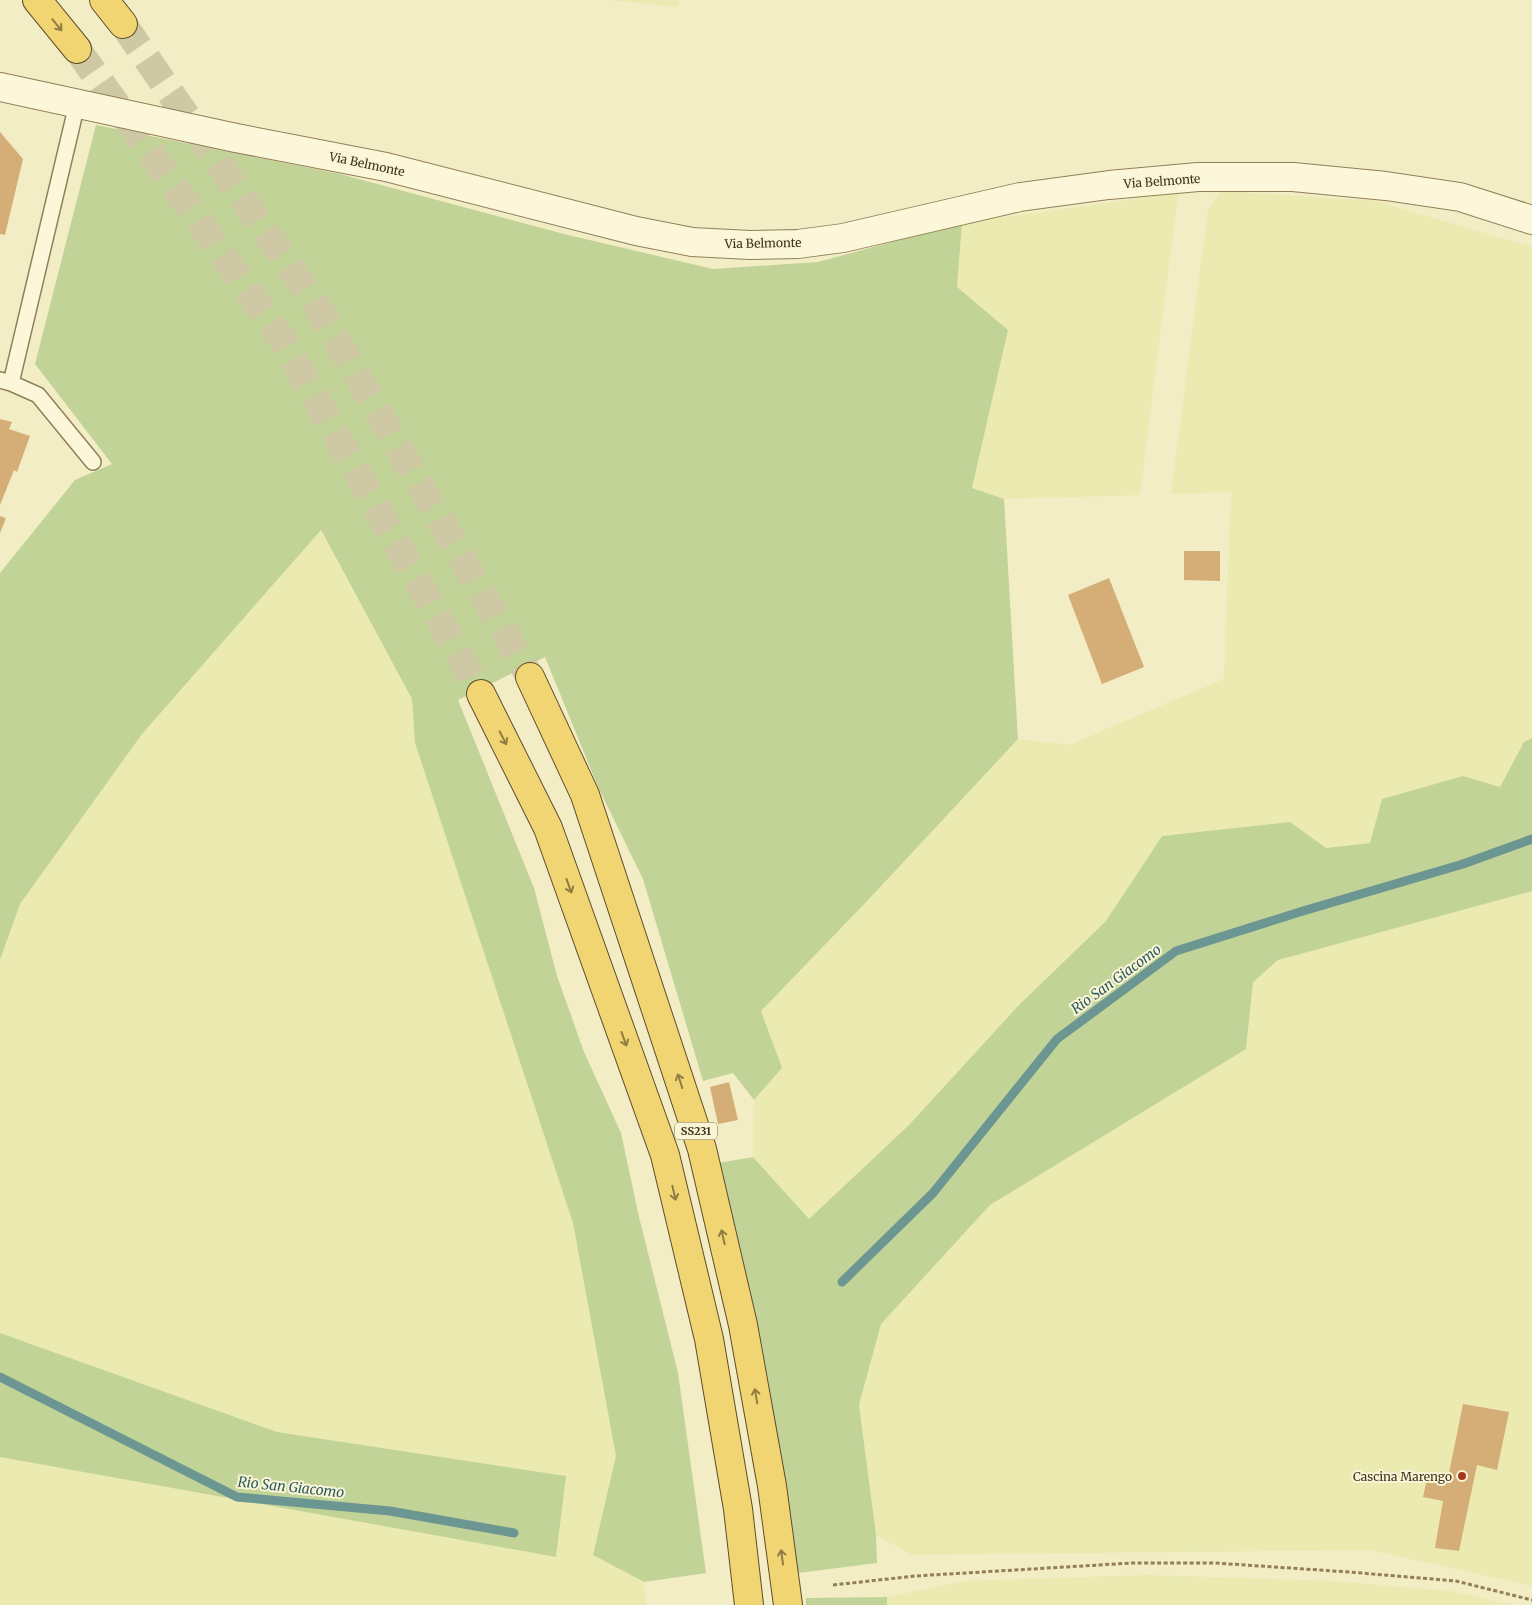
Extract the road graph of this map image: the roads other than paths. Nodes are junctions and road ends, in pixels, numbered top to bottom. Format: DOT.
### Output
graph roads {
  1 [pos="38,0"];
  2 [pos="104,0"];
  3 [pos="123,24"];
  4 [pos="77,49"];
  5 [pos="0,87"];
  6 [pos="78,104"];
  7 [pos="1532,220"];
  8 [pos="6,382"];
  9 [pos="93,462"];
  10 [pos="530,677"];
  11 [pos="481,694"];
  12 [pos="749,1605"];
  13 [pos="788,1605"];
  1 -- 4 [label="highway, one-way"];
  2 -- 3 [label="highway"];
  5 -- 6 [label="street, Via Belmonte"];
  6 -- 7 [label="street, Via Belmonte"];
  6 -- 8 [label="lane"];
  8 -- 9 [label="lane"];
  13 -- 10 [label="highway, SS231, one-way"];
  11 -- 12 [label="highway, SS231, one-way"];
}
